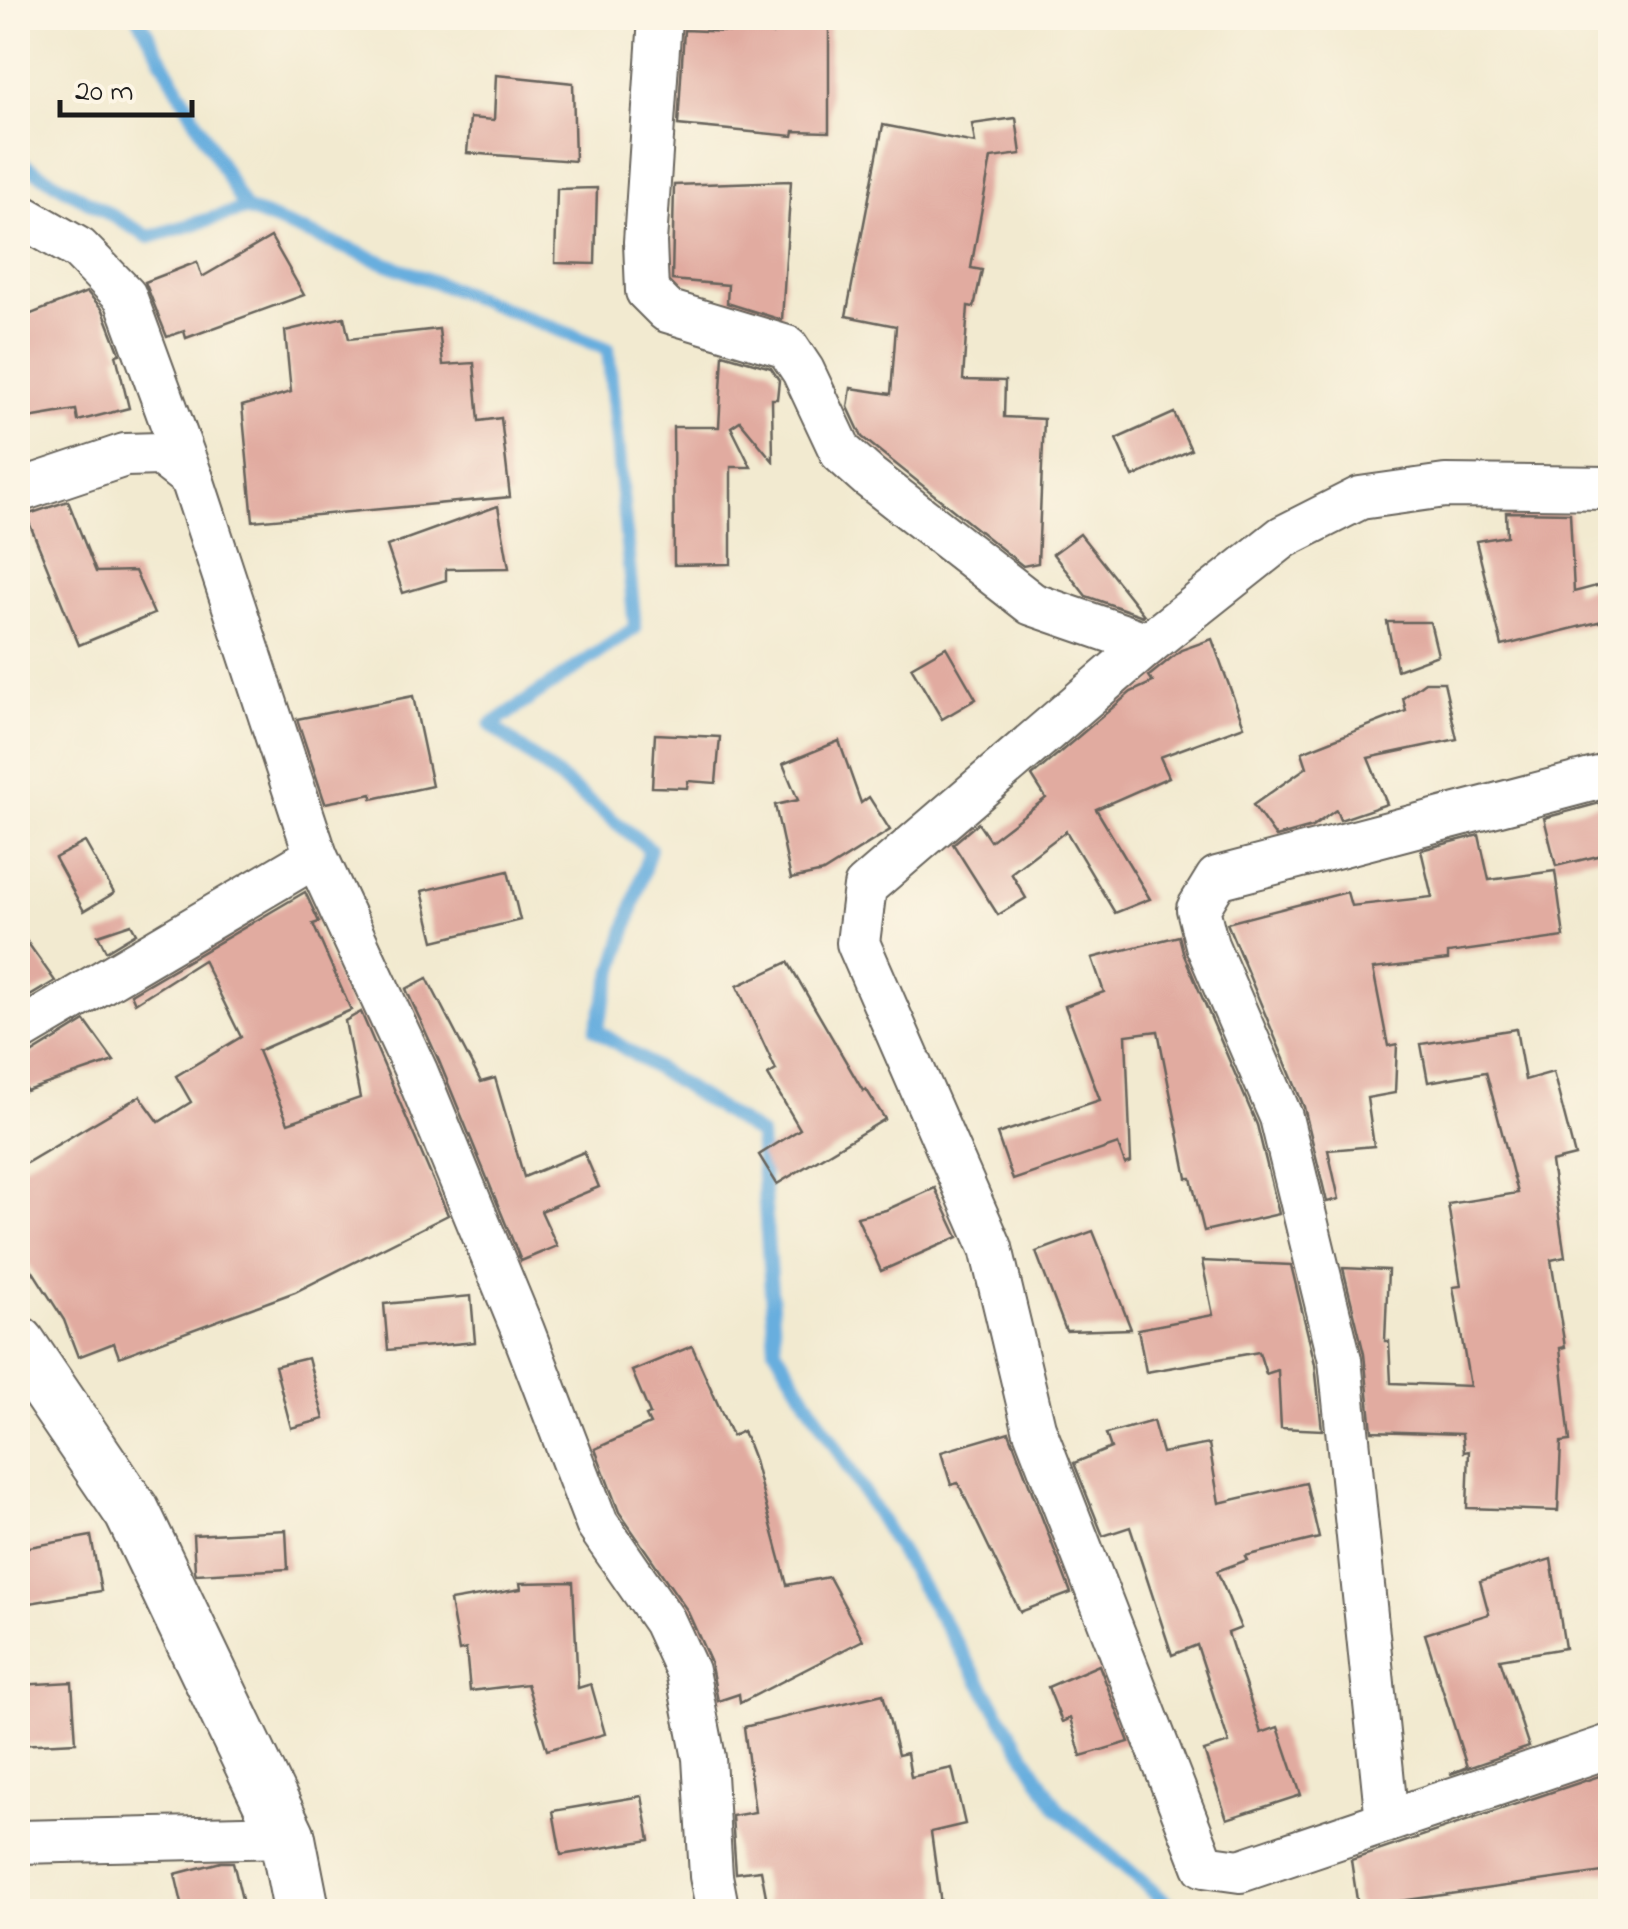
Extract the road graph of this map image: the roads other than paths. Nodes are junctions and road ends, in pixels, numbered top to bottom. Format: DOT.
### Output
graph roads {
  1 [pos="660,18"];
  2 [pos="18,214"];
  3 [pos="192,480"];
  4 [pos="1610,488"];
  5 [pos="18,491"];
  6 [pos="1148,644"];
  7 [pos="1610,775"];
  8 [pos="316,856"];
  9 [pos="18,1032"];
  10 [pos="18,1344"];
  11 [pos="1610,1746"];
  12 [pos="1387,1821"];
  13 [pos="286,1836"];
  14 [pos="18,1842"];
  15 [pos="302,1912"];
  16 [pos="718,1912"];
  1 -- 6 [label="street"];
  2 -- 3 [label="street"];
  3 -- 5 [label="street"];
  3 -- 8 [label="street"];
  4 -- 6 [label="street"];
  6 -- 12 [label="street"];
  7 -- 12 [label="street"];
  8 -- 9 [label="street"];
  8 -- 16 [label="street"];
  10 -- 13 [label="street"];
  11 -- 12 [label="street"];
  13 -- 14 [label="street"];
  13 -- 15 [label="street"];
}
